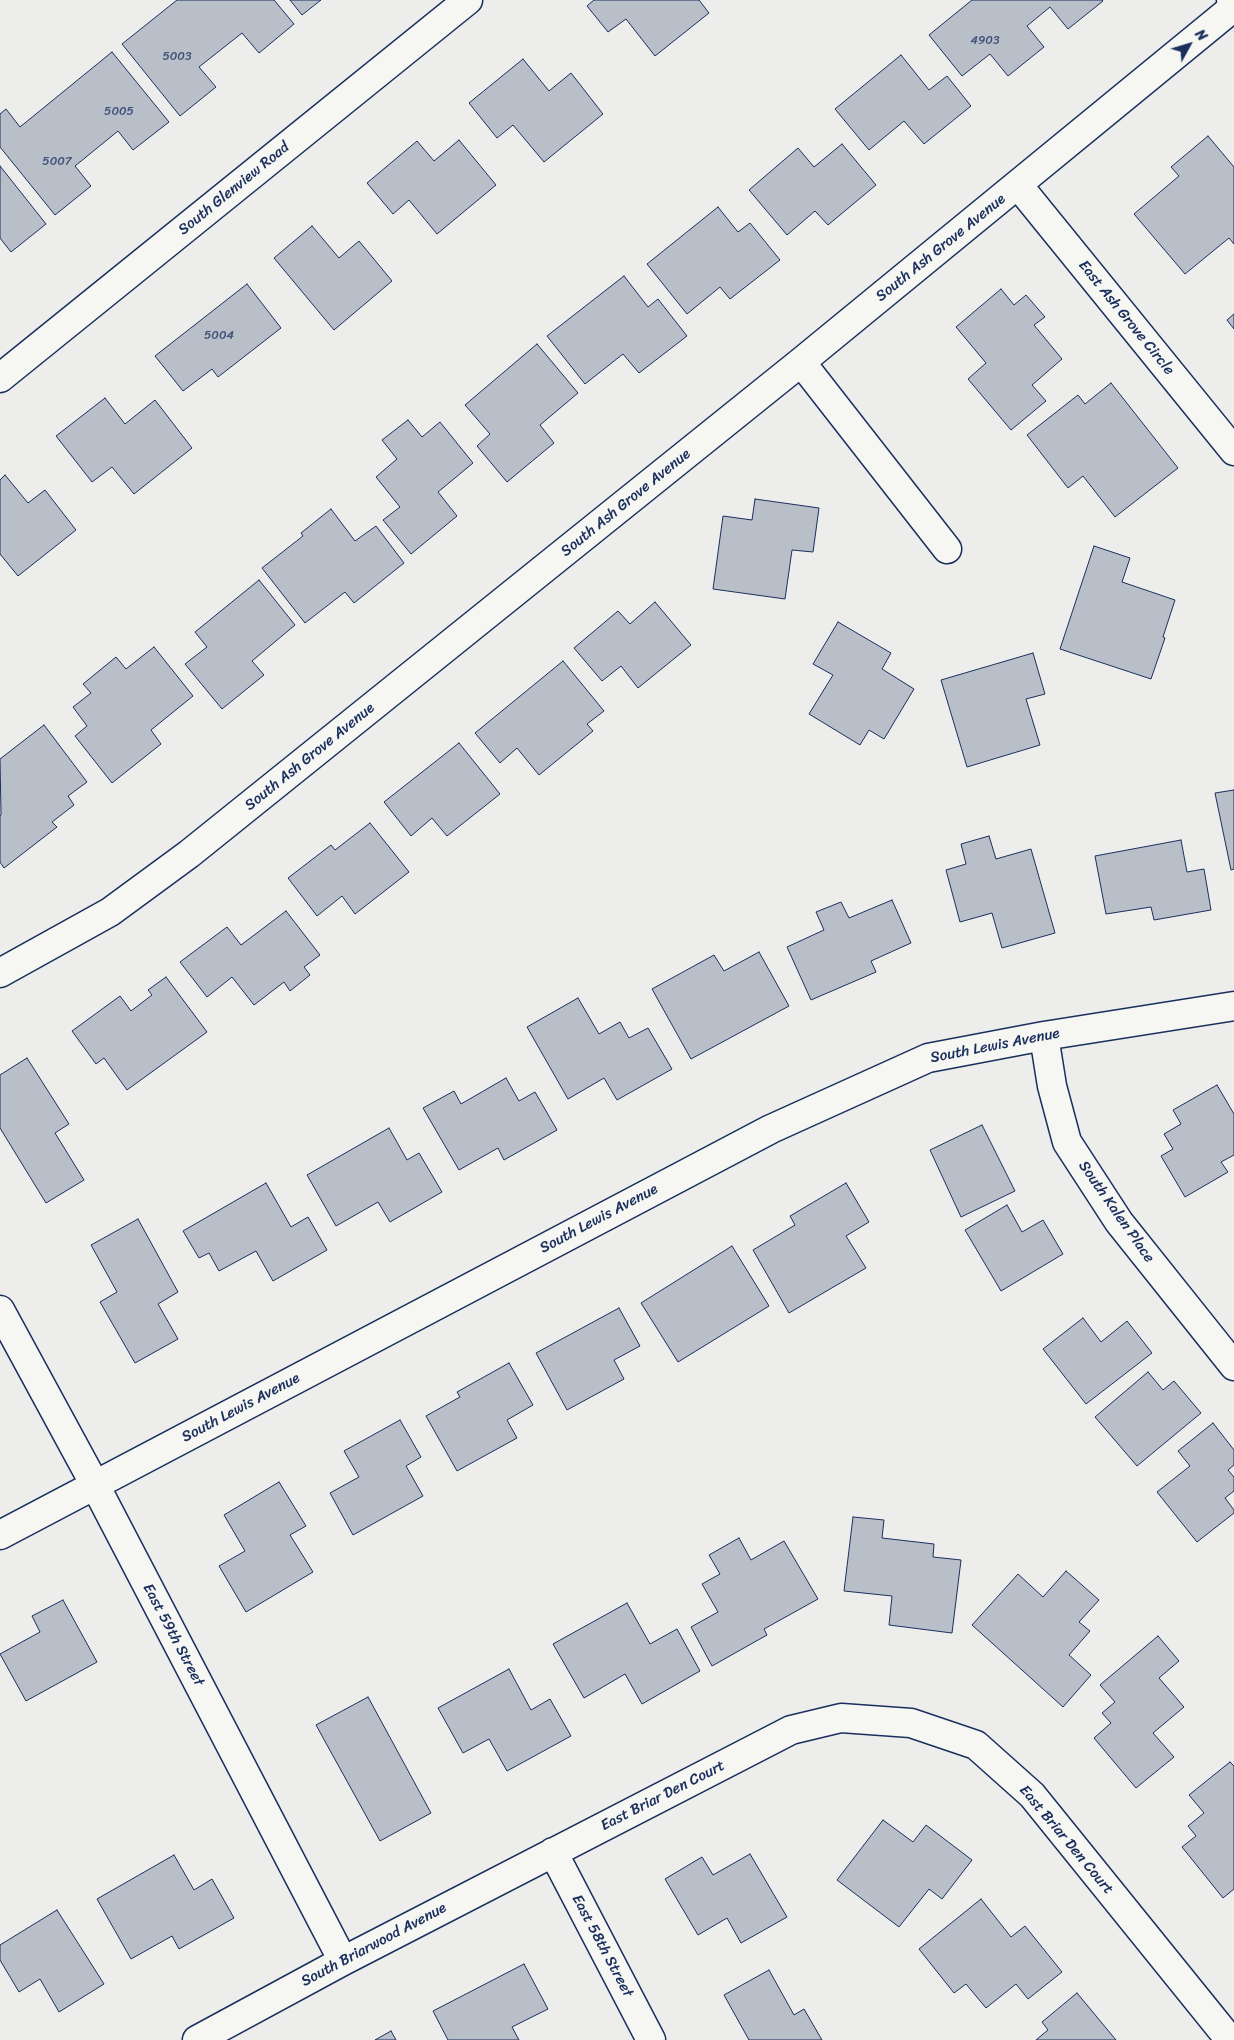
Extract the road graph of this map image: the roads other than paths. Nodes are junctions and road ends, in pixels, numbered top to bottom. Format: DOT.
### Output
graph roads {
  1 [pos="468,0"];
  2 [pos="1231,0"];
  3 [pos="1234,6"];
  4 [pos="1018,184"];
  5 [pos="801,362"];
  6 [pos="0,378"];
  7 [pos="1234,451"];
  8 [pos="947,550"];
  9 [pos="0,973"];
  10 [pos="1234,1006"];
  11 [pos="1044,1036"];
  12 [pos="0,1310"];
  13 [pos="1234,1366"];
  14 [pos="95,1485"];
  15 [pos="0,1535"];
  16 [pos="553,1852"];
  17 [pos="343,1961"];
  18 [pos="197,2040"];
  19 [pos="651,2040"];
  20 [pos="1230,2040"];
  1 -- 6 [label="street, South Glenview Road"];
  2 -- 3 [label="street"];
  3 -- 4 [label="street, South Ash Grove Avenue"];
  4 -- 5 [label="street, South Ash Grove Avenue"];
  4 -- 7 [label="street, East Ash Grove Circle"];
  5 -- 8 [label="street"];
  5 -- 9 [label="street, South Ash Grove Avenue"];
  10 -- 11 [label="street, South Lewis Avenue"];
  11 -- 13 [label="street, South Kalen Place"];
  11 -- 14 [label="street, South Lewis Avenue"];
  12 -- 14 [label="street, East 59th Street"];
  14 -- 15 [label="street, South Lewis Avenue"];
  14 -- 17 [label="street, East 59th Street"];
  16 -- 17 [label="street, South Briarwood Avenue"];
  16 -- 19 [label="street, East 58th Street"];
  16 -- 20 [label="street, East Briar Den Court"];
  17 -- 18 [label="street, South Briarwood Avenue"];
}
